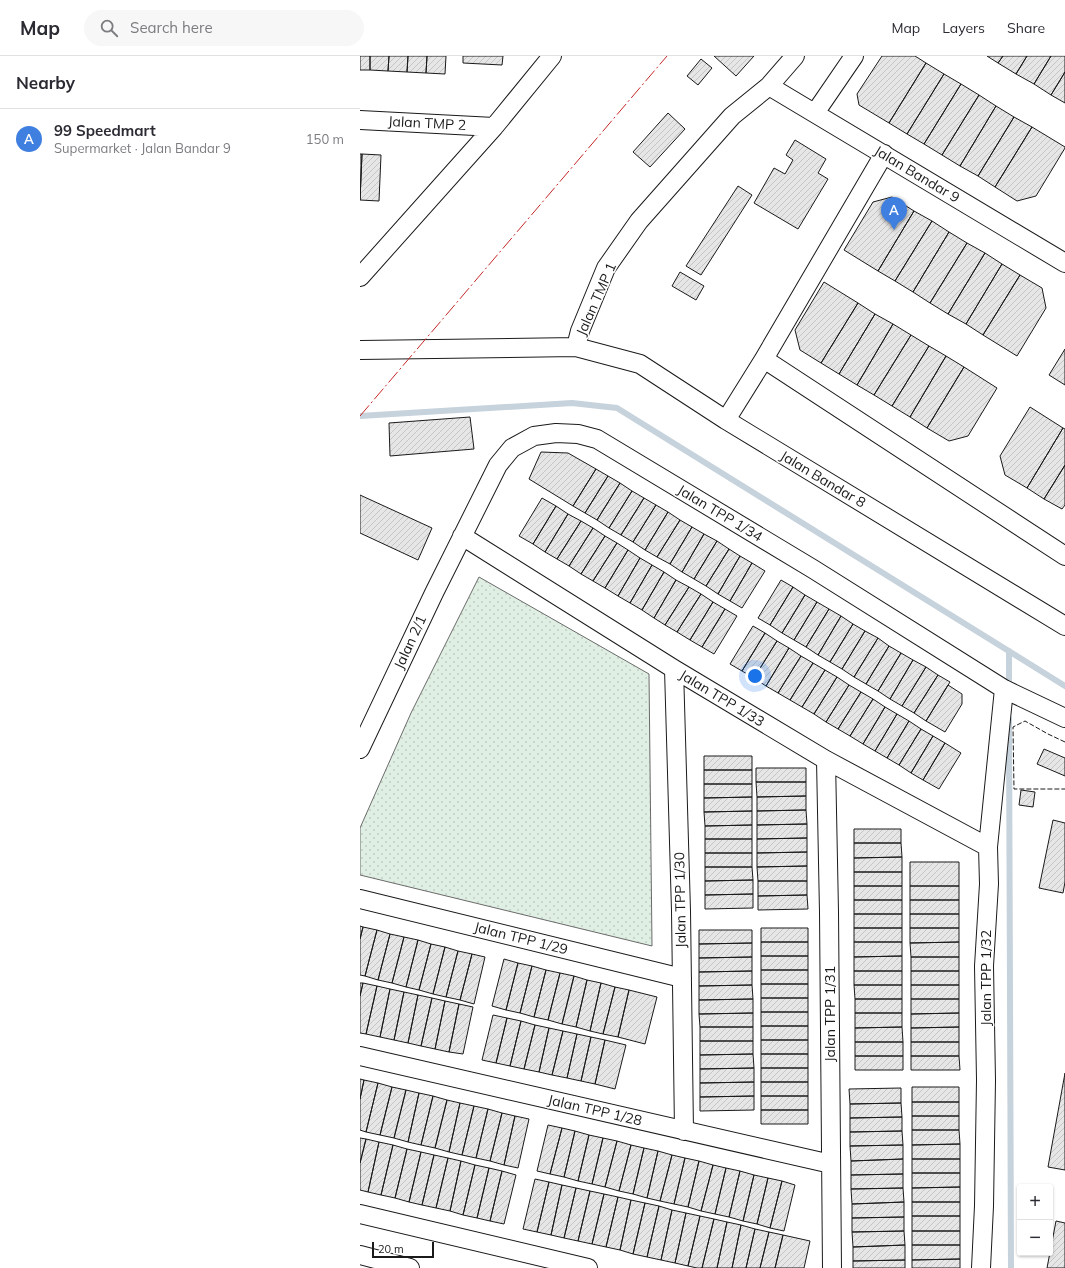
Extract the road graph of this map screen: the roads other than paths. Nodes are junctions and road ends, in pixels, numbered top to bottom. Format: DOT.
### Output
graph roads {
  1 [pos="552,56"];
  2 [pos="795,56"];
  3 [pos="854,56"];
  4 [pos="769,86"];
  5 [pos="815,113"];
  6 [pos="360,120"];
  7 [pos="494,127"];
  8 [pos="884,154"];
  9 [pos="1065,263"];
  10 [pos="361,276"];
  11 [pos="576,347"];
  12 [pos="360,350"];
  13 [pos="764,360"];
  14 [pos="726,420"];
  15 [pos="462,536"];
  16 [pos="1065,556"];
  17 [pos="1065,626"];
  18 [pos="674,670"];
  19 [pos="1004,689"];
  20 [pos="1065,718"];
  21 [pos="360,749"];
  22 [pos="826,760"];
  23 [pos="988,847"];
  24 [pos="360,899"];
  25 [pos="682,978"];
  26 [pos="360,1056"];
  27 [pos="684,1131"];
  28 [pos="831,1164"];
  29 [pos="360,1214"];
  30 [pos="360,1255"];
  31 [pos="410,1268"];
  32 [pos="588,1268"];
  33 [pos="832,1268"];
  34 [pos="981,1268"];
  1 -- 7 [label="street"];
  2 -- 4 [label="street, Jalan TMP 1"];
  3 -- 5 [label="street"];
  4 -- 5 [label="street, Jalan Bandar 9"];
  4 -- 11 [label="street, Jalan TMP 1"];
  5 -- 8 [label="street, Jalan Bandar 9"];
  6 -- 7 [label="street, Jalan TMP 2"];
  7 -- 10 [label="street"];
  8 -- 9 [label="street, Jalan Bandar 9"];
  8 -- 13 [label="street"];
  11 -- 12 [label="street, Jalan TMP 1"];
  11 -- 14 [label="street, Jalan Bandar 8"];
  13 -- 14 [label="street"];
  13 -- 16 [label="street"];
  14 -- 17 [label="street, Jalan Bandar 8"];
  15 -- 18 [label="street, Jalan TPP 1/33"];
  15 -- 19 [label="street, Jalan TPP 1/34"];
  15 -- 21 [label="street, Jalan 2/1"];
  18 -- 22 [label="street, Jalan TPP 1/33"];
  18 -- 25 [label="street, Jalan TPP 1/30"];
  19 -- 20 [label="street, Jalan TPP 1/34"];
  19 -- 23 [label="street, Jalan TPP 1/32"];
  22 -- 23 [label="street, Jalan TPP 1/33"];
  22 -- 28 [label="street, Jalan TPP 1/31"];
  23 -- 34 [label="street, Jalan TPP 1/32"];
  24 -- 25 [label="street, Jalan TPP 1/29"];
  25 -- 27 [label="street, Jalan TPP 1/30"];
  26 -- 27 [label="street, Jalan TPP 1/28"];
  27 -- 28 [label="street, Jalan TPP 1/28"];
  28 -- 33 [label="street, Jalan TPP 1/31"];
  29 -- 32 [label="street"];
  30 -- 31 [label="street"];
}
